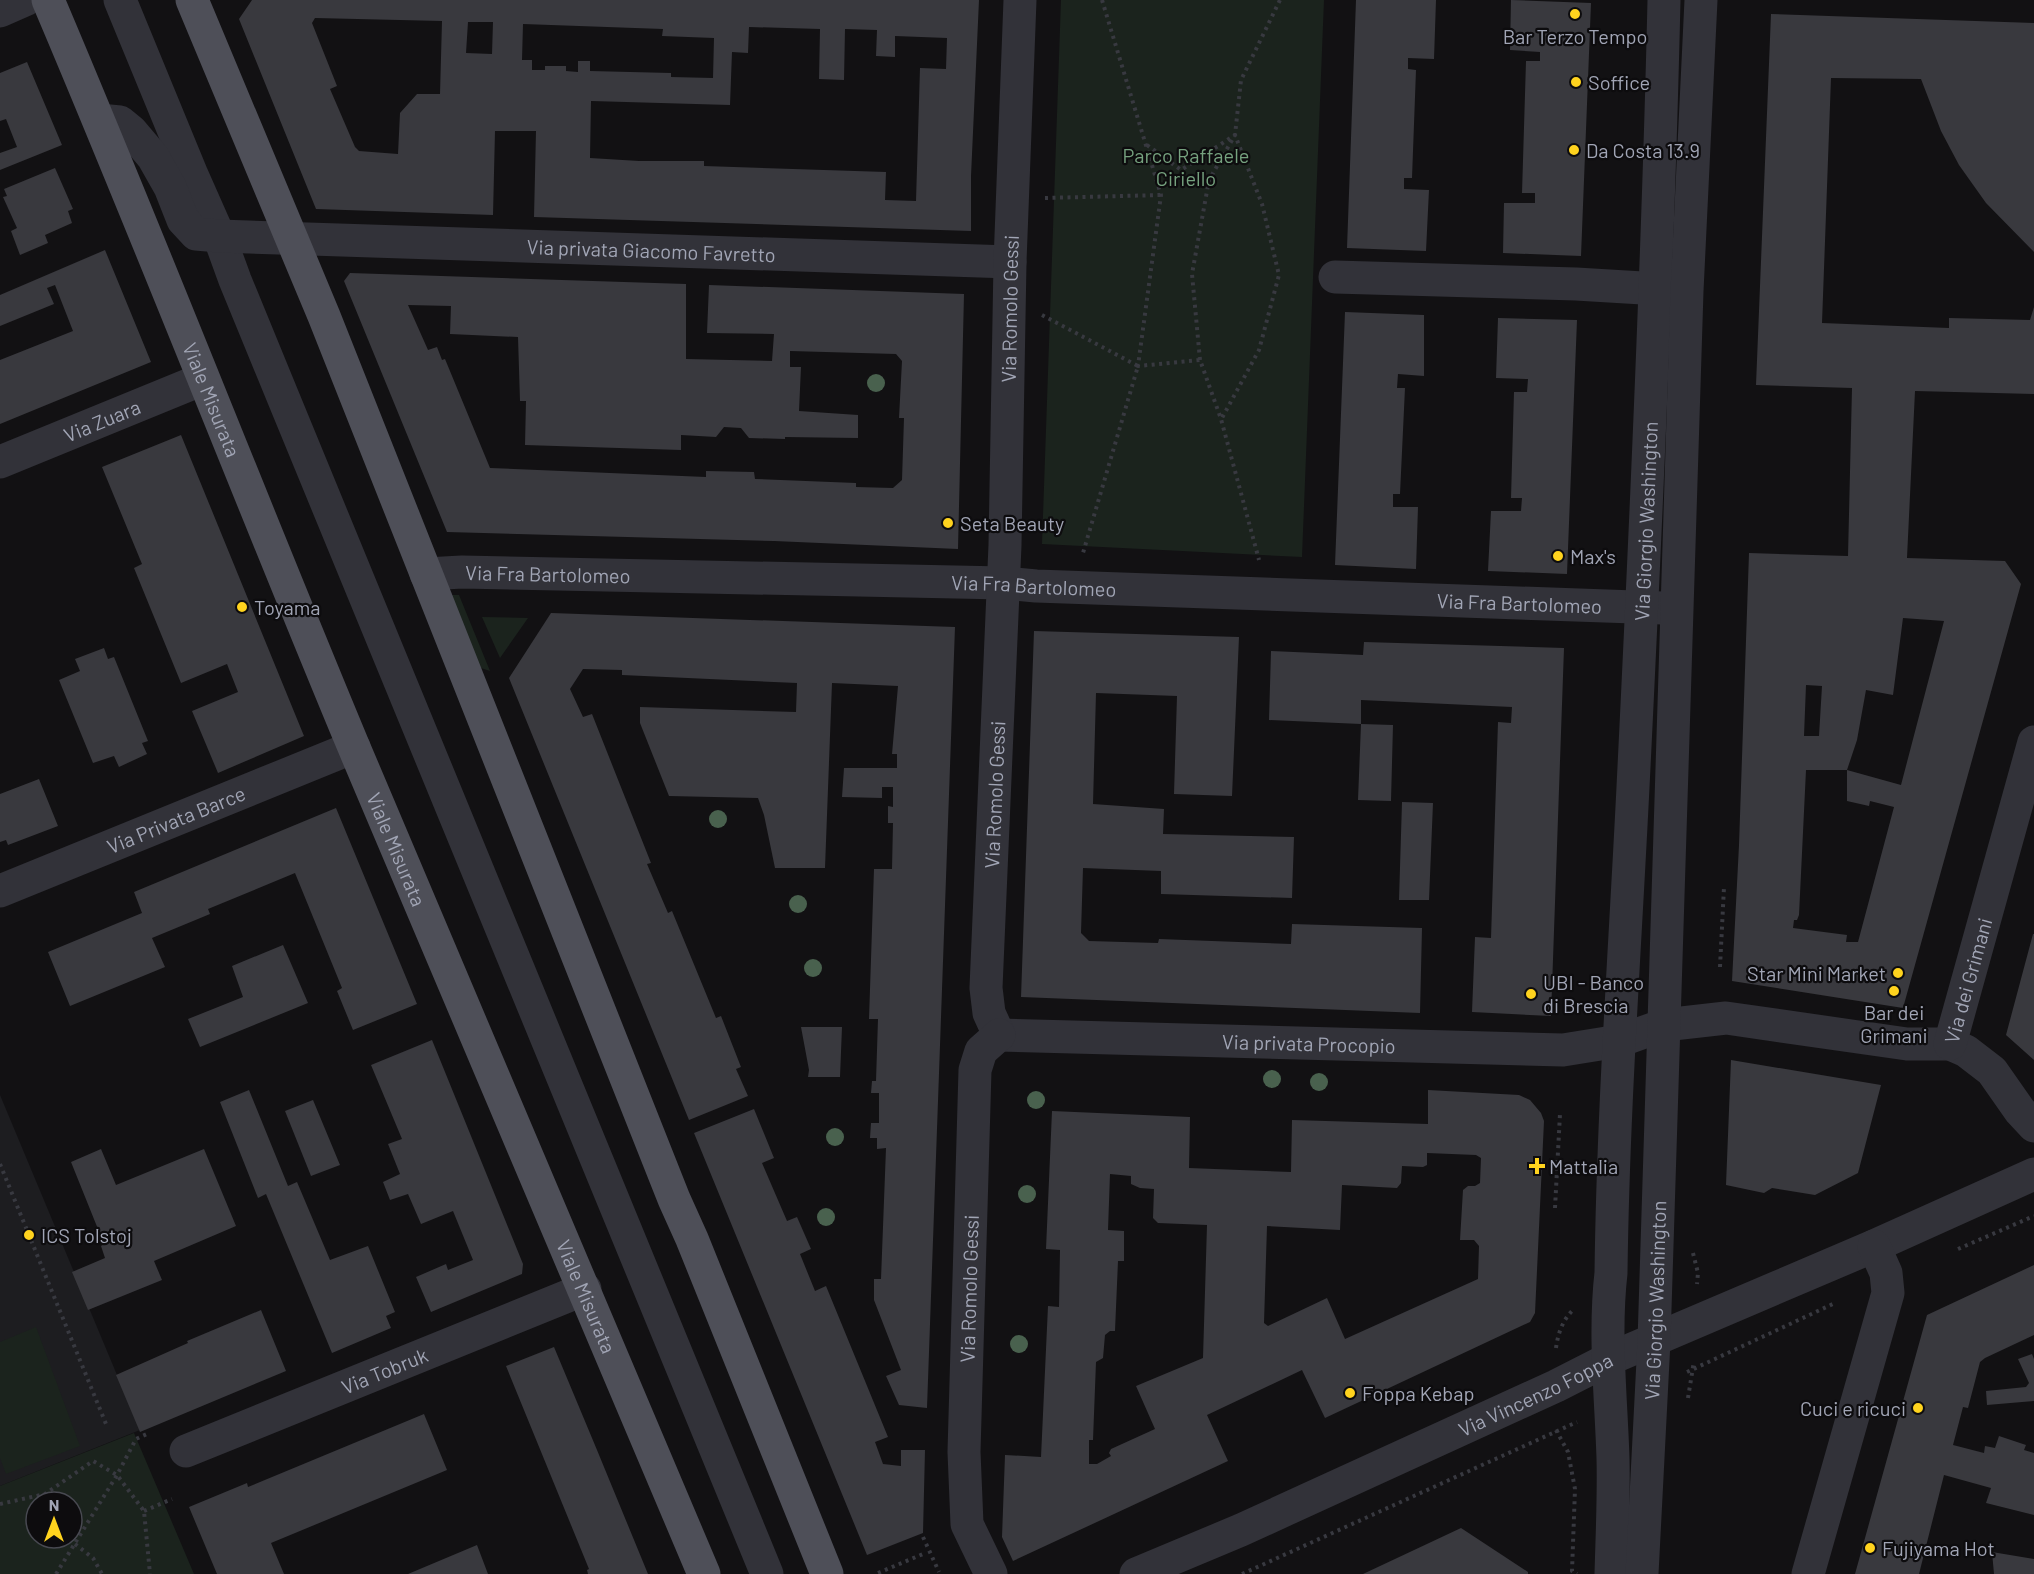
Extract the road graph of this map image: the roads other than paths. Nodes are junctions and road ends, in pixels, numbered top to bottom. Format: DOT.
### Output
graph roads {
  1 [pos="26,0"];
  2 [pos="48,0"];
  3 [pos="120,0"];
  4 [pos="192,0"];
  5 [pos="1020,0"];
  6 [pos="1664,0"];
  7 [pos="1701,0"];
  8 [pos="0,11"];
  9 [pos="99,120"];
  10 [pos="219,236"];
  11 [pos="291,238"];
  12 [pos="1010,262"];
  13 [pos="1335,277"];
  14 [pos="1671,290"];
  15 [pos="203,379"];
  16 [pos="0,462"];
  17 [pos="426,574"];
  18 [pos="1004,583"];
  19 [pos="1641,608"];
  20 [pos="1676,609"];
  21 [pos="2034,742"];
  22 [pos="354,747"];
  23 [pos="0,891"];
  24 [pos="1664,1024"];
  25 [pos="999,1035"];
  26 [pos="1619,1041"];
  27 [pos="1950,1044"];
  28 [pos="2034,1126"];
  29 [pos="2034,1173"];
  30 [pos="1874,1246"];
  31 [pos="585,1289"];
  32 [pos="1654,1341"];
  33 [pos="1609,1359"];
  34 [pos="186,1451"];
  35 [pos="704,1574"];
  36 [pos="767,1574"];
  37 [pos="827,1574"];
  38 [pos="990,1574"];
  39 [pos="1136,1574"];
  40 [pos="1611,1574"];
  41 [pos="1642,1574"];
  42 [pos="1808,1574"];
  1 -- 8 [label="street"];
  2 -- 9 [label="main road, Viale Misurata"];
  3 -- 10 [label="street"];
  4 -- 11 [label="main road"];
  5 -- 12 [label="street, Via Romolo Gessi"];
  6 -- 14 [label="street, Via Giorgio Washington"];
  7 -- 14 [label="street, Via Giorgio Washington"];
  9 -- 10 [label="street"];
  9 -- 15 [label="main road, Viale Misurata"];
  10 -- 11 [label="street"];
  10 -- 36 [label="street"];
  11 -- 12 [label="street, Via privata Giacomo Favretto"];
  11 -- 17 [label="main road"];
  12 -- 18 [label="street, Via Romolo Gessi"];
  13 -- 14 [label="street"];
  14 -- 19 [label="street, Via Giorgio Washington"];
  14 -- 20 [label="street, Via Giorgio Washington"];
  15 -- 16 [label="street, Via Zuara"];
  15 -- 22 [label="main road, Viale Misurata"];
  17 -- 18 [label="street, Via Fra Bartolomeo"];
  17 -- 37 [label="main road"];
  18 -- 19 [label="street, Via Fra Bartolomeo"];
  18 -- 25 [label="street, Via Romolo Gessi"];
  19 -- 20 [label="street, Via Fra Bartolomeo"];
  19 -- 26 [label="street, Via Giorgio Washington"];
  20 -- 24 [label="street, Via Giorgio Washington"];
  21 -- 27 [label="street, Via dei Grimani"];
  22 -- 23 [label="street, Via Privata Barce"];
  22 -- 31 [label="main road, Viale Misurata"];
  24 -- 26 [label="street"];
  24 -- 27 [label="street, Via dei Grimani"];
  24 -- 32 [label="street, Via Giorgio Washington"];
  25 -- 26 [label="street, Via privata Procopio"];
  25 -- 38 [label="street, Via Romolo Gessi"];
  26 -- 33 [label="street, Via Giorgio Washington"];
  27 -- 28 [label="street"];
  29 -- 30 [label="street, Via Vincenzo Foppa"];
  30 -- 32 [label="street, Via Vincenzo Foppa"];
  30 -- 42 [label="street"];
  31 -- 34 [label="street, Via Tobruk"];
  31 -- 35 [label="main road, Viale Misurata"];
  32 -- 33 [label="street, Via Vincenzo Foppa"];
  32 -- 41 [label="street, Via Giorgio Washington"];
  33 -- 39 [label="street, Via Vincenzo Foppa"];
  33 -- 40 [label="street, Via Giorgio Washington"];
}
